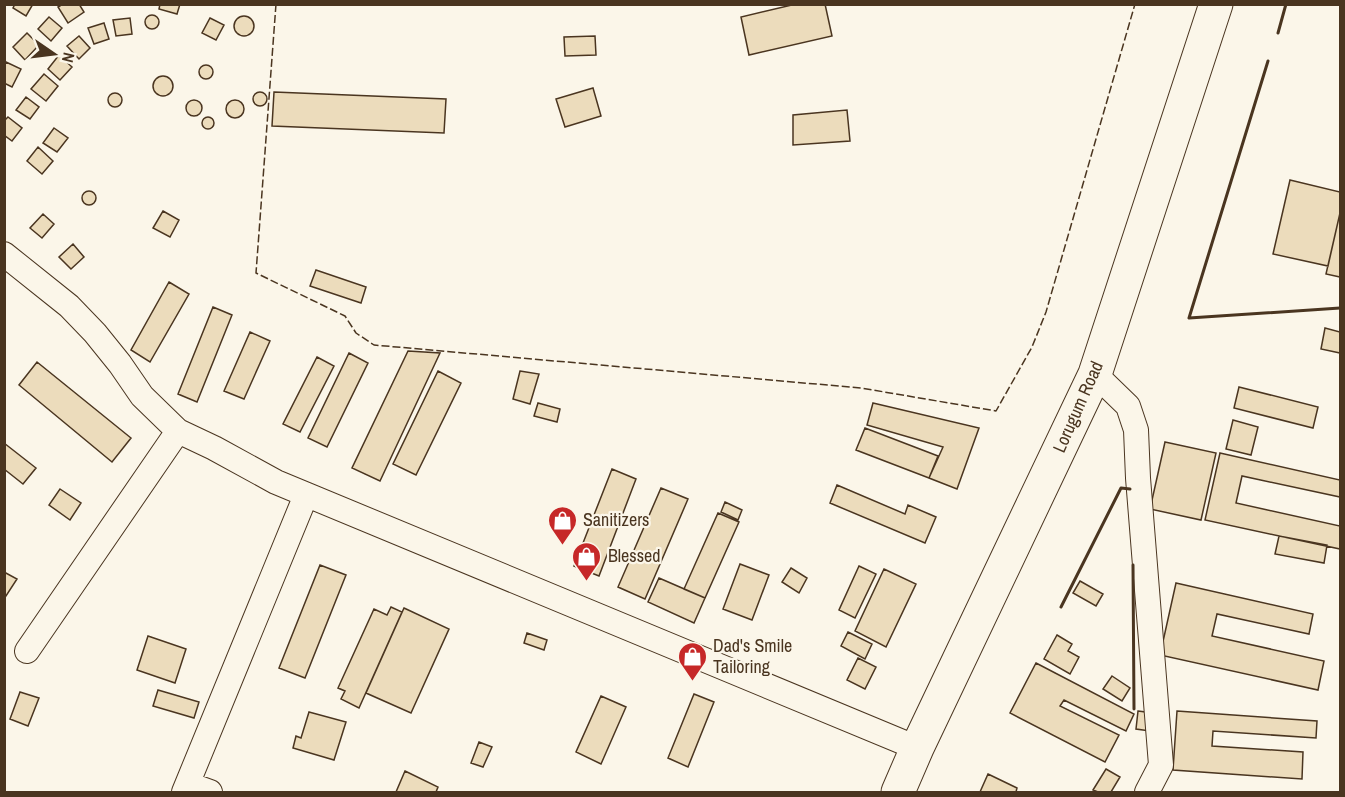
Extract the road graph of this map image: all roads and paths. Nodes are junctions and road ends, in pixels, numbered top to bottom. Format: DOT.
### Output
graph roads {
  1 [pos="1216,4"];
  2 [pos="4,254"];
  3 [pos="1095,374"];
  4 [pos="178,431"];
  5 [pos="306,495"];
  6 [pos="27,651"];
  7 [pos="917,748"];
  8 [pos="186,788"];
  9 [pos="210,792"];
  10 [pos="898,792"];
  11 [pos="1147,792"];
  1 -- 3 [label="main road, Lorugum Road"];
  2 -- 4 [label="street"];
  3 -- 7 [label="main road, Lorugum Road"];
  3 -- 11 [label="street"];
  4 -- 5 [label="street"];
  4 -- 6 [label="street"];
  5 -- 7 [label="street"];
  5 -- 8 [label="street"];
  7 -- 10 [label="main road, Lorugum Road"];
  8 -- 9 [label="street"];
}
